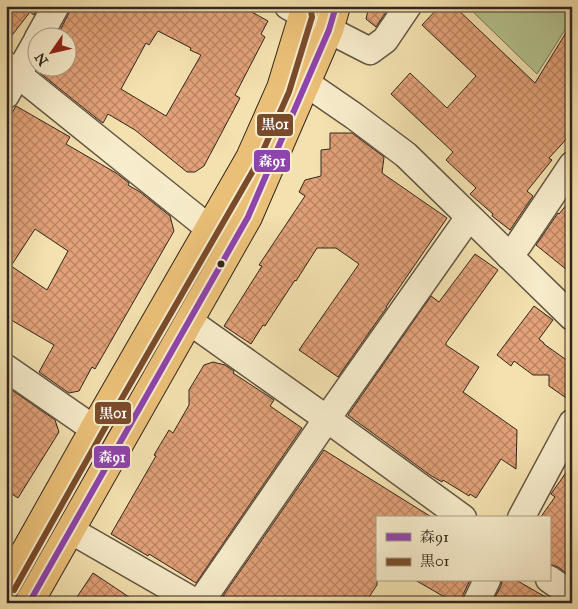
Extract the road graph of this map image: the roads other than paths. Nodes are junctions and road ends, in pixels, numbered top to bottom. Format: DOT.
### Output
graph roads {
  1 [pos="56,6"];
  2 [pos="408,6"];
  3 [pos="299,9"];
  4 [pos="333,18"];
  5 [pos="44,28"];
  6 [pos="28,52"];
  7 [pos="10,78"];
  8 [pos="306,83"];
  9 [pos="569,177"];
  10 [pos="469,217"];
  11 [pos="210,229"];
  12 [pos="509,256"];
  13 [pos="572,316"];
  14 [pos="188,321"];
  15 [pos="6,368"];
  16 [pos="327,419"];
  17 [pos="572,423"];
  18 [pos="94,429"];
  19 [pos="460,516"];
  20 [pos="522,516"];
  21 [pos="70,530"];
  22 [pos="550,581"];
  23 [pos="487,582"];
  24 [pos="6,586"];
  25 [pos="572,595"];
  26 [pos="29,603"];
  27 [pos="199,603"];
  28 [pos="476,603"];
  1 -- 5 [label="street"];
  2 -- 4 [label="street"];
  3 -- 4 [label="street"];
  3 -- 11 [label="main road"];
  4 -- 8 [label="main road"];
  6 -- 7 [label="street"];
  7 -- 11 [label="street"];
  8 -- 10 [label="street"];
  8 -- 14 [label="main road"];
  9 -- 12 [label="street"];
  10 -- 12 [label="street"];
  10 -- 16 [label="street"];
  11 -- 18 [label="main road"];
  12 -- 13 [label="street"];
  14 -- 16 [label="street"];
  14 -- 21 [label="main road"];
  15 -- 18 [label="street"];
  16 -- 19 [label="street"];
  16 -- 27 [label="street"];
  17 -- 20 [label="street"];
  18 -- 24 [label="main road"];
  21 -- 26 [label="main road"];
  21 -- 27 [label="street"];
  22 -- 25 [label="street"];
  23 -- 28 [label="street"];
}
